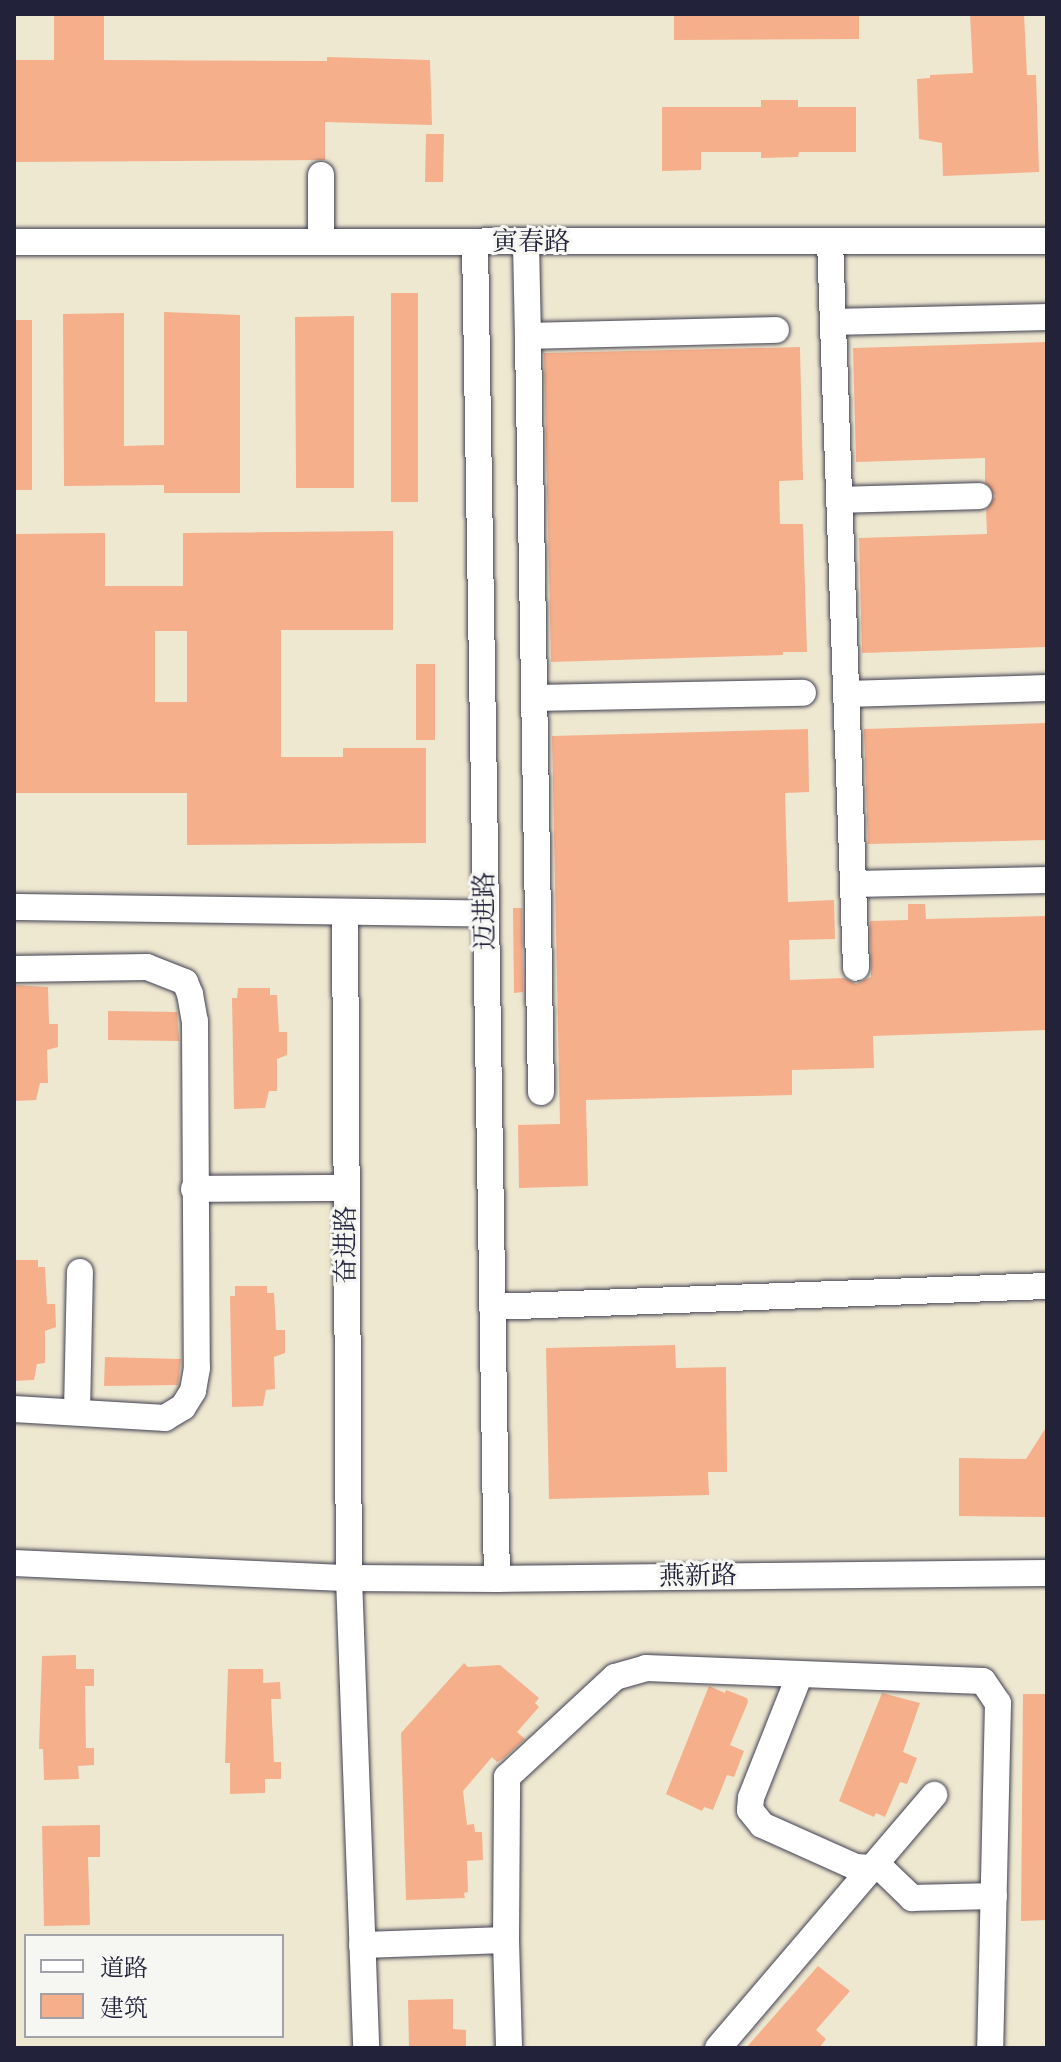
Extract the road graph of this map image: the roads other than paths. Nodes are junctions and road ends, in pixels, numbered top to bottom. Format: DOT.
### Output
graph roads {
  1 [pos="321,175"];
  2 [pos="830,241"];
  3 [pos="1047,241"];
  4 [pos="14,242"];
  5 [pos="321,242"];
  6 [pos="475,243"];
  7 [pos="526,243"];
  8 [pos="1047,317"];
  9 [pos="833,322"];
  10 [pos="776,330"];
  11 [pos="528,336"];
  12 [pos="979,496"];
  13 [pos="839,500"];
  14 [pos="1047,688"];
  15 [pos="803,693"];
  16 [pos="846,694"];
  17 [pos="534,698"];
  18 [pos="1047,880"];
  19 [pos="854,884"];
  20 [pos="14,907"];
  21 [pos="345,912"];
  22 [pos="486,914"];
  23 [pos="856,968"];
  24 [pos="14,969"];
  25 [pos="541,1092"];
  26 [pos="347,1188"];
  27 [pos="194,1189"];
  28 [pos="80,1272"];
  29 [pos="1047,1286"];
  30 [pos="492,1307"];
  31 [pos="14,1409"];
  32 [pos="77,1412"];
  33 [pos="14,1563"];
  34 [pos="1047,1573"];
  35 [pos="349,1578"];
  36 [pos="497,1579"];
  37 [pos="800,1674"];
  38 [pos="934,1795"];
  39 [pos="874,1869"];
  40 [pos="994,1896"];
  41 [pos="506,1940"];
  42 [pos="362,1945"];
  43 [pos="366,2048"];
  44 [pos="509,2048"];
  45 [pos="718,2048"];
  46 [pos="990,2048"];
  1 -- 5 [label="street"];
  2 -- 3 [label="street, 寅春路"];
  2 -- 7 [label="street, 寅春路"];
  2 -- 9 [label="street"];
  4 -- 5 [label="street, 寅春路"];
  5 -- 6 [label="street, 寅春路"];
  6 -- 7 [label="street, 寅春路"];
  6 -- 22 [label="street, 迈进路"];
  7 -- 11 [label="street"];
  8 -- 9 [label="street"];
  9 -- 13 [label="street"];
  10 -- 11 [label="street"];
  11 -- 17 [label="street"];
  12 -- 13 [label="street"];
  13 -- 16 [label="street"];
  14 -- 16 [label="street"];
  15 -- 17 [label="street"];
  16 -- 19 [label="street"];
  17 -- 25 [label="street"];
  18 -- 19 [label="street"];
  19 -- 23 [label="street"];
  20 -- 21 [label="street"];
  21 -- 22 [label="street"];
  21 -- 26 [label="street, 奋进路"];
  22 -- 30 [label="street, 迈进路"];
  24 -- 27 [label="street"];
  26 -- 27 [label="street"];
  26 -- 35 [label="street, 奋进路"];
  27 -- 32 [label="street"];
  28 -- 32 [label="street"];
  29 -- 30 [label="street"];
  30 -- 36 [label="street, 迈进路"];
  31 -- 32 [label="street"];
  33 -- 35 [label="street, 燕新路"];
  34 -- 36 [label="street, 燕新路"];
  35 -- 36 [label="street, 燕新路"];
  35 -- 42 [label="street, 奋进路"];
  37 -- 39 [label="street"];
  37 -- 40 [label="street"];
  37 -- 41 [label="street"];
  38 -- 39 [label="street"];
  39 -- 40 [label="street"];
  39 -- 45 [label="street"];
  40 -- 46 [label="street"];
  41 -- 42 [label="street"];
  41 -- 44 [label="street"];
  42 -- 43 [label="street, 奋进路"];
}
